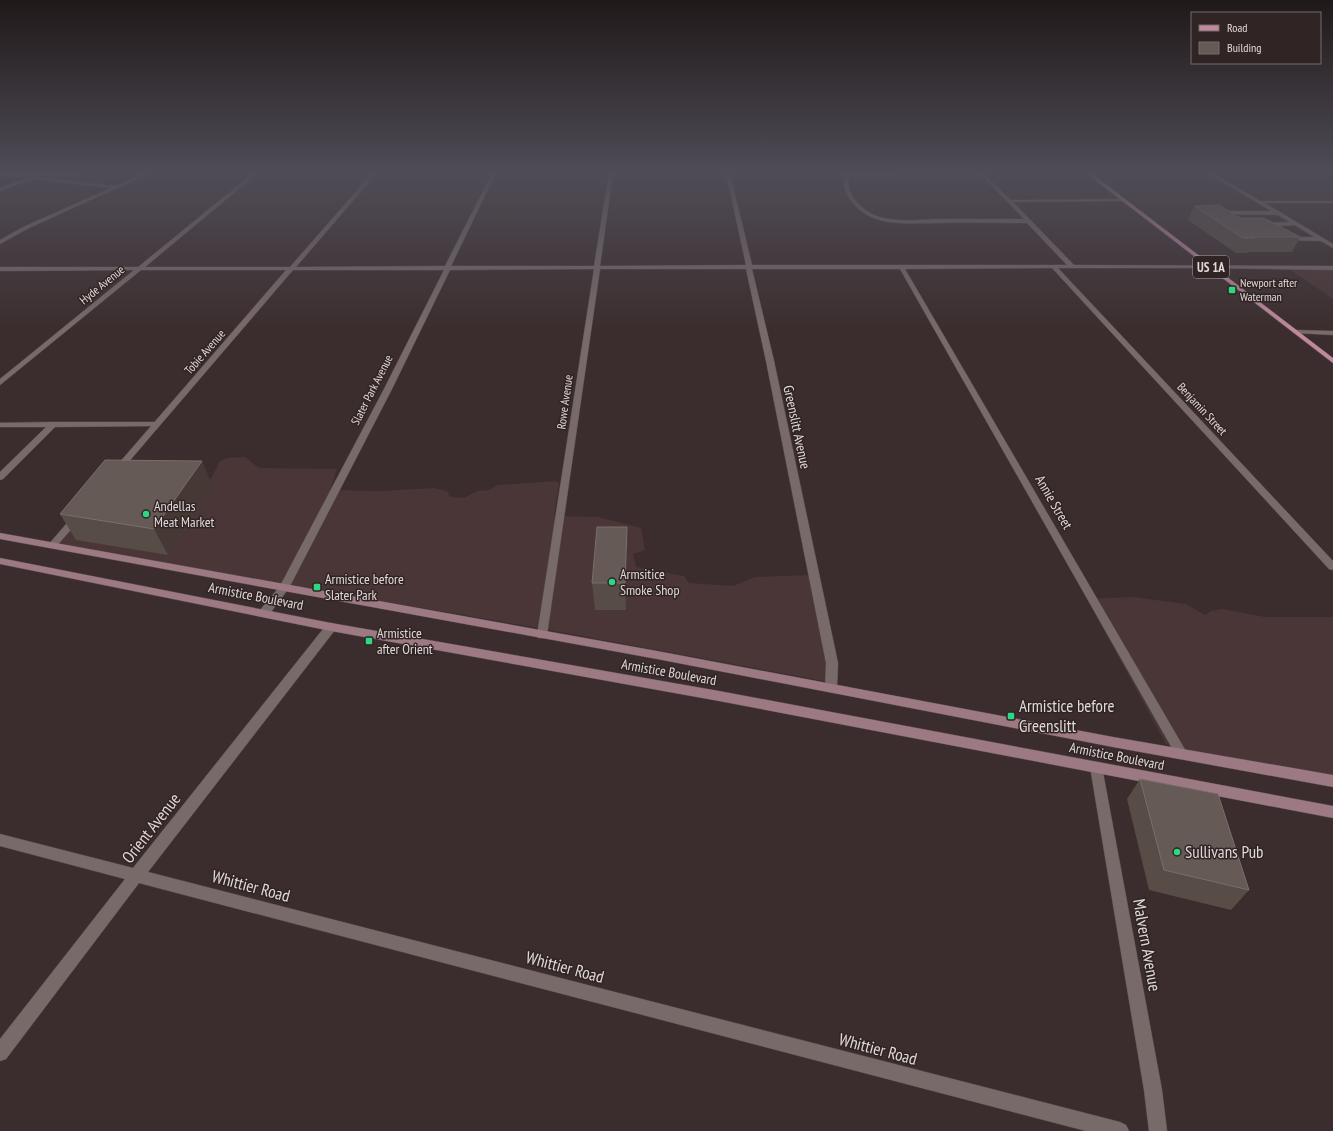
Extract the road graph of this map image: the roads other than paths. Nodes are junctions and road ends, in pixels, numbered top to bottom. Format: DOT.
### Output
graph roads {
  1 [pos="30,226"];
  2 [pos="192,226"];
  3 [pos="329,226"];
  4 [pos="467,226"];
  5 [pos="603,226"];
  6 [pos="740,226"];
  7 [pos="1033,226"];
  8 [pos="1157,226"];
  9 [pos="1299,226"];
  10 [pos="1282,239"];
  11 [pos="1321,239"];
  12 [pos="0,242"];
  13 [pos="1333,246"];
  14 [pos="901,266"];
  15 [pos="1054,266"];
  16 [pos="1072,266"];
  17 [pos="1209,266"];
  18 [pos="749,267"];
  19 [pos="291,268"];
  20 [pos="446,268"];
  21 [pos="597,268"];
  22 [pos="1333,268"];
  23 [pos="0,269"];
  24 [pos="139,269"];
  25 [pos="1296,332"];
  26 [pos="1333,333"];
  27 [pos="1333,361"];
  28 [pos="0,383"];
  29 [pos="54,424"];
  30 [pos="157,424"];
  31 [pos="0,425"];
  32 [pos="113,476"];
  33 [pos="0,477"];
  34 [pos="83,510"];
  35 [pos="0,536"];
  36 [pos="52,546"];
  37 [pos="0,561"];
  38 [pos="1333,567"];
  39 [pos="284,588"];
  40 [pos="264,613"];
  41 [pos="331,627"];
  42 [pos="542,635"];
  43 [pos="831,688"];
  44 [pos="1181,753"];
  45 [pos="1096,767"];
  46 [pos="1333,781"];
  47 [pos="1333,812"];
  48 [pos="0,840"];
  49 [pos="137,876"];
  50 [pos="0,1053"];
  51 [pos="1120,1131"];
  52 [pos="1158,1131"];
  1 -- 12 [label="street"];
  2 -- 24 [label="street, Hyde Avenue"];
  3 -- 19 [label="street, Tobie Avenue"];
  4 -- 20 [label="street, Slater Park Avenue"];
  5 -- 21 [label="street, Rowe Avenue"];
  6 -- 18 [label="street, Greenslitt Avenue"];
  7 -- 16 [label="street"];
  8 -- 17 [label="main road, US 1A"];
  9 -- 11 [label="street"];
  10 -- 11 [label="street"];
  11 -- 13 [label="street"];
  14 -- 15 [label="street"];
  14 -- 18 [label="street"];
  14 -- 44 [label="street, Annie Street"];
  15 -- 16 [label="street"];
  15 -- 38 [label="street, Benjamin Street"];
  16 -- 17 [label="street"];
  17 -- 22 [label="street"];
  17 -- 25 [label="main road, US 1A"];
  18 -- 21 [label="street"];
  18 -- 43 [label="street, Greenslitt Avenue"];
  19 -- 20 [label="street"];
  19 -- 24 [label="street"];
  19 -- 30 [label="street, Tobie Avenue"];
  20 -- 21 [label="street"];
  20 -- 39 [label="street, Slater Park Avenue"];
  21 -- 42 [label="street, Rowe Avenue"];
  23 -- 24 [label="street"];
  24 -- 28 [label="street, Hyde Avenue"];
  25 -- 26 [label="street"];
  25 -- 27 [label="main road, US 1A"];
  29 -- 30 [label="street"];
  29 -- 31 [label="street"];
  29 -- 33 [label="street"];
  30 -- 32 [label="street, Tobie Avenue"];
  34 -- 36 [label="street"];
  35 -- 36 [label="main road, Armistice Boulevard"];
  36 -- 39 [label="main road, Armistice Boulevard"];
  37 -- 40 [label="main road, Armistice Boulevard"];
  39 -- 40 [label="street, Slater Park Avenue"];
  39 -- 42 [label="main road, Armistice Boulevard"];
  40 -- 41 [label="main road, Armistice Boulevard"];
  41 -- 45 [label="main road, Armistice Boulevard"];
  41 -- 49 [label="street, Orient Avenue"];
  42 -- 43 [label="main road, Armistice Boulevard"];
  43 -- 44 [label="main road, Armistice Boulevard"];
  44 -- 46 [label="main road, Armistice Boulevard"];
  45 -- 47 [label="main road, Armistice Boulevard"];
  45 -- 52 [label="street, Malvern Avenue"];
  48 -- 49 [label="street, Whittier Road"];
  49 -- 50 [label="street, Orient Avenue"];
  49 -- 51 [label="street, Whittier Road"];
}
